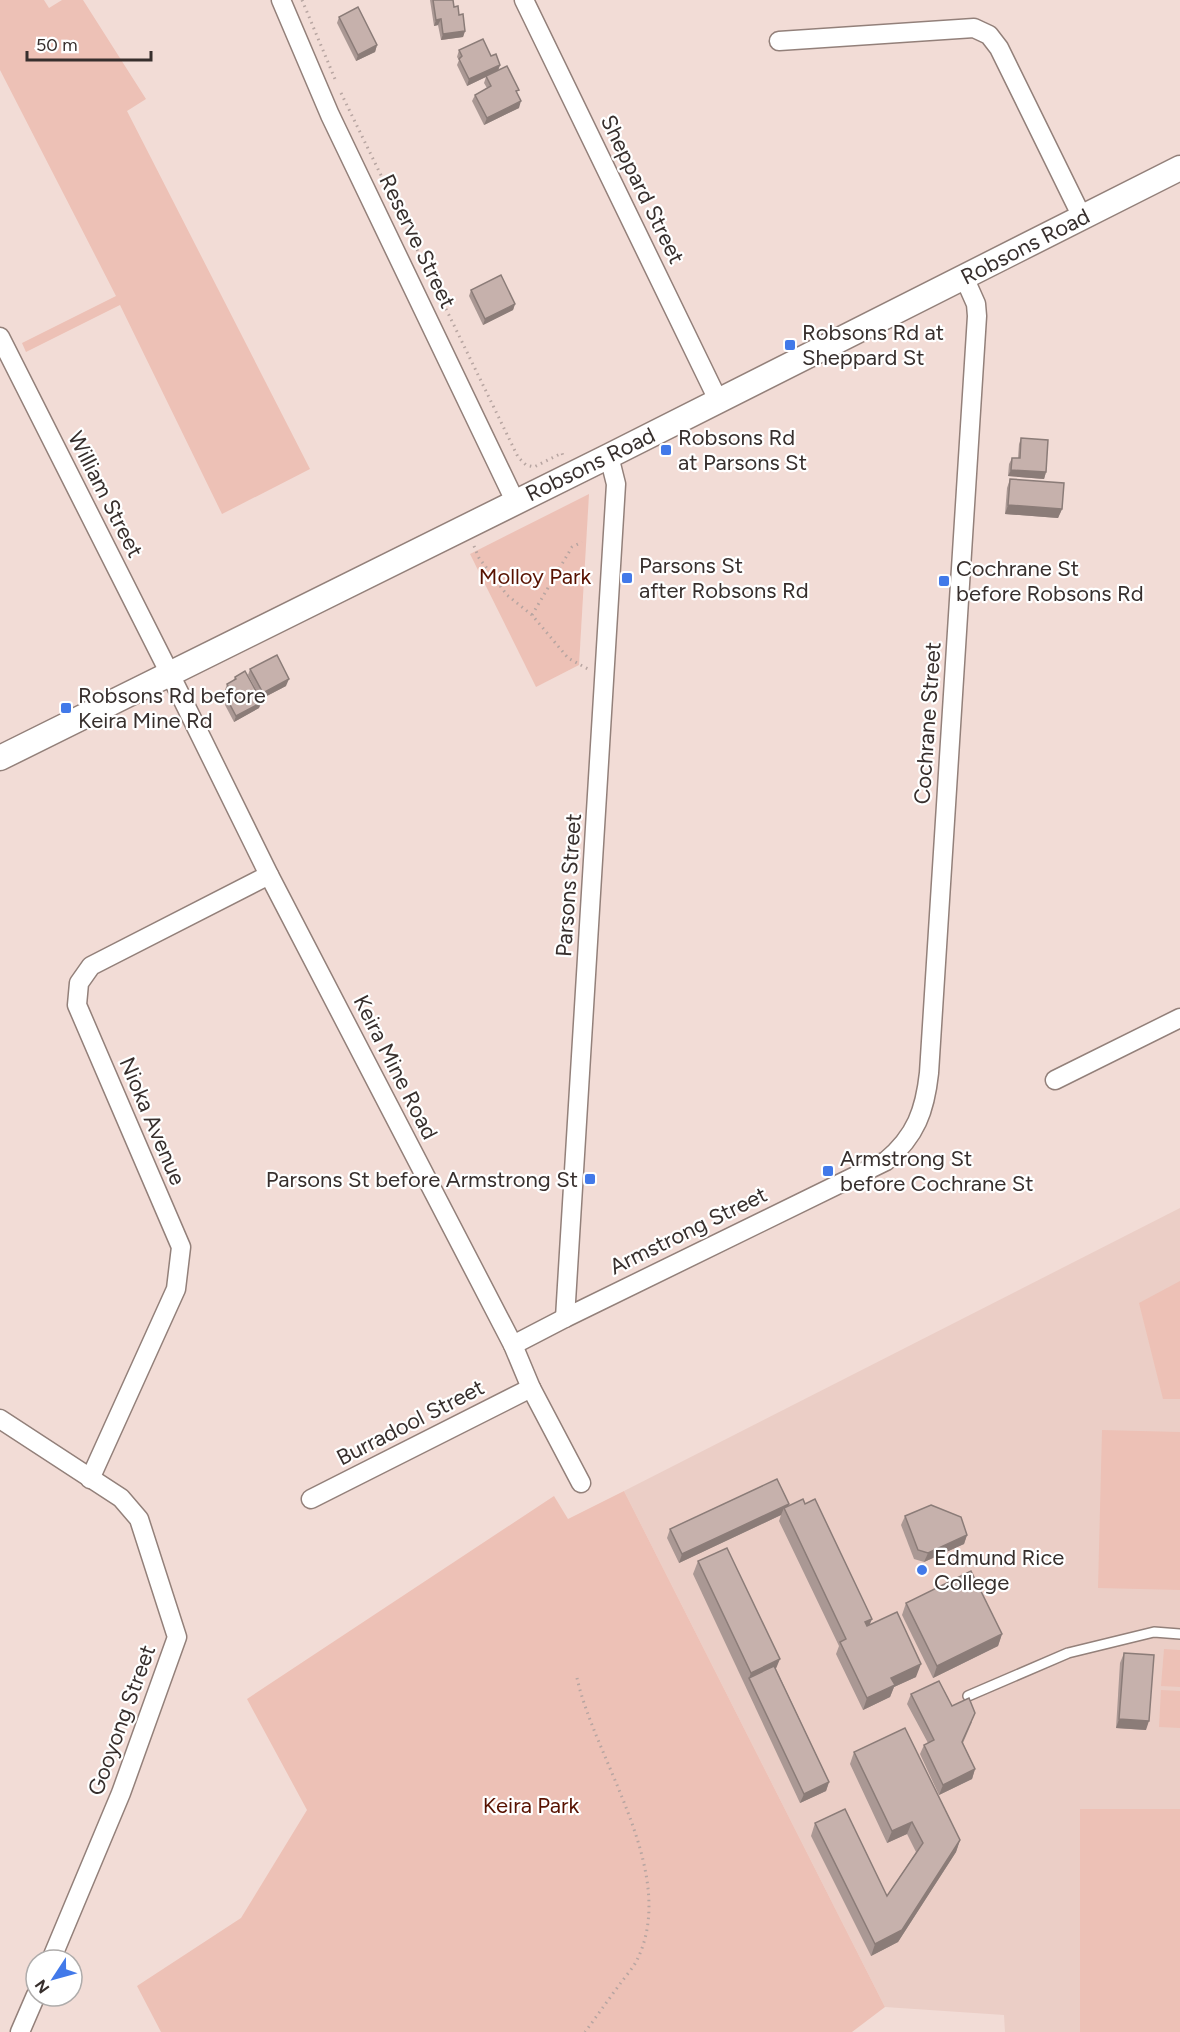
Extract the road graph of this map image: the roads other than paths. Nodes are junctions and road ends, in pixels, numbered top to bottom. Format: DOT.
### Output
graph roads {
  1 [pos="281,0"];
  2 [pos="524,0"];
  3 [pos="779,41"];
  4 [pos="1180,168"];
  5 [pos="1082,217"];
  6 [pos="964,277"];
  7 [pos="0,337"];
  8 [pos="718,400"];
  9 [pos="609,456"];
  10 [pos="515,501"];
  11 [pos="169,672"];
  12 [pos="0,758"];
  13 [pos="269,875"];
  14 [pos="1180,1018"];
  15 [pos="1055,1080"];
  16 [pos="886,1161"];
  17 [pos="565,1318"];
  18 [pos="513,1345"];
  19 [pos="531,1388"];
  20 [pos="0,1419"];
  21 [pos="90,1479"];
  22 [pos="581,1483"];
  23 [pos="311,1499"];
  24 [pos="1180,1634"];
  25 [pos="968,1696"];
  26 [pos="56,1948"];
  27 [pos="30,2008"];
  28 [pos="20,2032"];
  1 -- 10 [label="street, Reserve Street"];
  2 -- 8 [label="street, Sheppard Street"];
  3 -- 5 [label="street"];
  4 -- 5 [label="main road, Robsons Road"];
  5 -- 6 [label="main road, Robsons Road"];
  6 -- 8 [label="main road, Robsons Road"];
  6 -- 16 [label="street, Cochrane Street"];
  7 -- 11 [label="street, William Street"];
  8 -- 9 [label="main road, Robsons Road"];
  9 -- 10 [label="main road, Robsons Road"];
  9 -- 17 [label="street, Parsons Street"];
  10 -- 11 [label="main road, Robsons Road"];
  11 -- 12 [label="main road, Robsons Road"];
  11 -- 13 [label="street, Keira Mine Road"];
  13 -- 18 [label="street, Keira Mine Road"];
  13 -- 21 [label="street, Nioka Avenue"];
  14 -- 15 [label="street"];
  16 -- 17 [label="street, Armstrong Street"];
  17 -- 18 [label="street, Armstrong Street"];
  18 -- 19 [label="street, Keira Mine Road"];
  19 -- 22 [label="street, Keira Mine Road"];
  19 -- 23 [label="street, Burradool Street"];
  20 -- 21 [label="street, Gooyong Street"];
  21 -- 26 [label="street, Gooyong Street"];
  24 -- 25 [label="lane"];
  27 -- 28 [label="street"];
}
